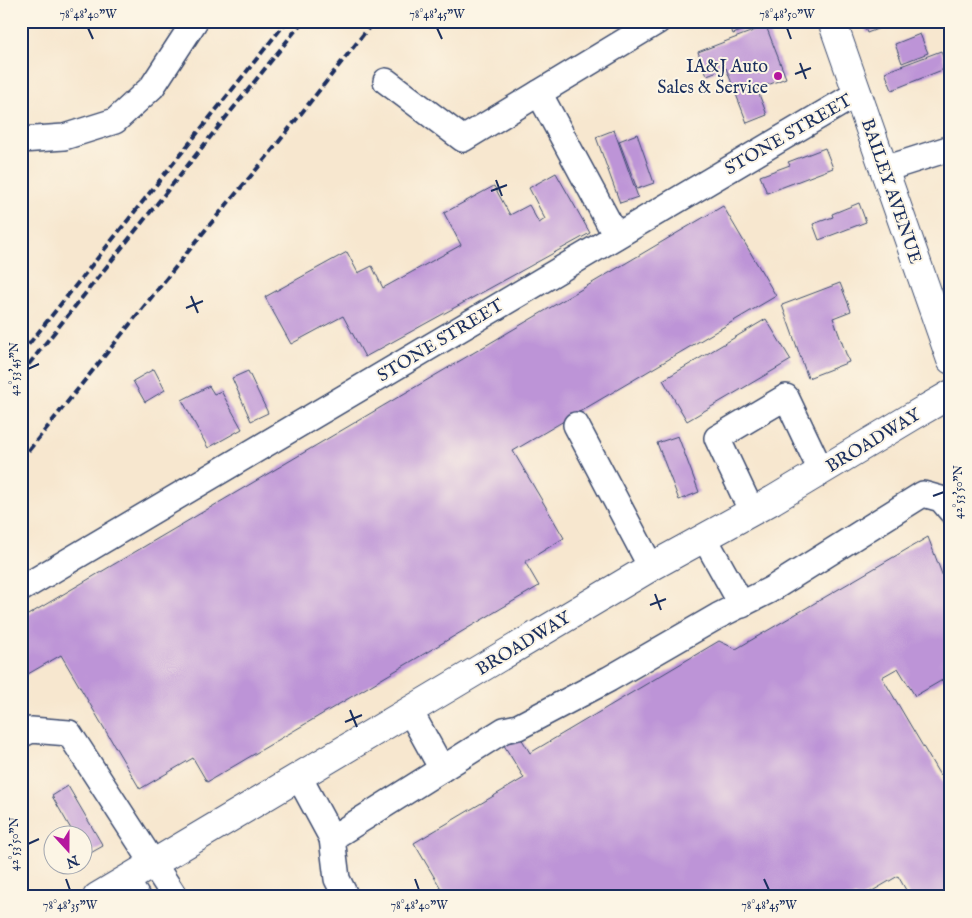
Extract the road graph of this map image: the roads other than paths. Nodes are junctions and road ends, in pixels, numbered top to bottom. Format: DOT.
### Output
graph roads {
  1 [pos="195,21"];
  2 [pos="658,21"];
  3 [pos="832,21"];
  4 [pos="386,82"];
  5 [pos="540,93"];
  6 [pos="858,93"];
  7 [pos="21,140"];
  8 [pos="949,152"];
  9 [pos="885,170"];
  10 [pos="616,236"];
  11 [pos="951,360"];
  12 [pos="951,394"];
  13 [pos="576,425"];
  14 [pos="821,471"];
  15 [pos="951,511"];
  16 [pos="752,512"];
  17 [pos="705,538"];
  18 [pos="651,567"];
  19 [pos="21,589"];
  20 [pos="742,605"];
  21 [pos="410,710"];
  22 [pos="21,735"];
  23 [pos="442,769"];
  24 [pos="299,777"];
  25 [pos="332,838"];
  26 [pos="154,863"];
  27 [pos="131,888"];
  28 [pos="97,897"];
  29 [pos="175,897"];
  30 [pos="346,897"];
  1 -- 7 [label="street"];
  2 -- 5 [label="street"];
  3 -- 6 [label="main road, BAILEY AVENUE"];
  4 -- 5 [label="street"];
  5 -- 10 [label="street"];
  6 -- 9 [label="main road, BAILEY AVENUE"];
  6 -- 10 [label="street, STONE STREET"];
  8 -- 9 [label="street"];
  9 -- 11 [label="main road, BAILEY AVENUE"];
  10 -- 19 [label="street, STONE STREET"];
  12 -- 14 [label="main road, BROADWAY"];
  13 -- 18 [label="street"];
  14 -- 16 [label="main road, BROADWAY"];
  14 -- 16 [label="street"];
  15 -- 20 [label="street"];
  16 -- 17 [label="main road, BROADWAY"];
  17 -- 18 [label="main road, BROADWAY"];
  17 -- 20 [label="street"];
  18 -- 21 [label="main road, BROADWAY"];
  20 -- 23 [label="street"];
  21 -- 23 [label="street"];
  21 -- 24 [label="main road, BROADWAY"];
  22 -- 26 [label="street"];
  23 -- 25 [label="street"];
  24 -- 25 [label="street"];
  24 -- 26 [label="main road, BROADWAY"];
  25 -- 30 [label="street"];
  26 -- 27 [label="main road, BROADWAY"];
  26 -- 29 [label="street"];
  27 -- 28 [label="main road, BROADWAY"];
}
